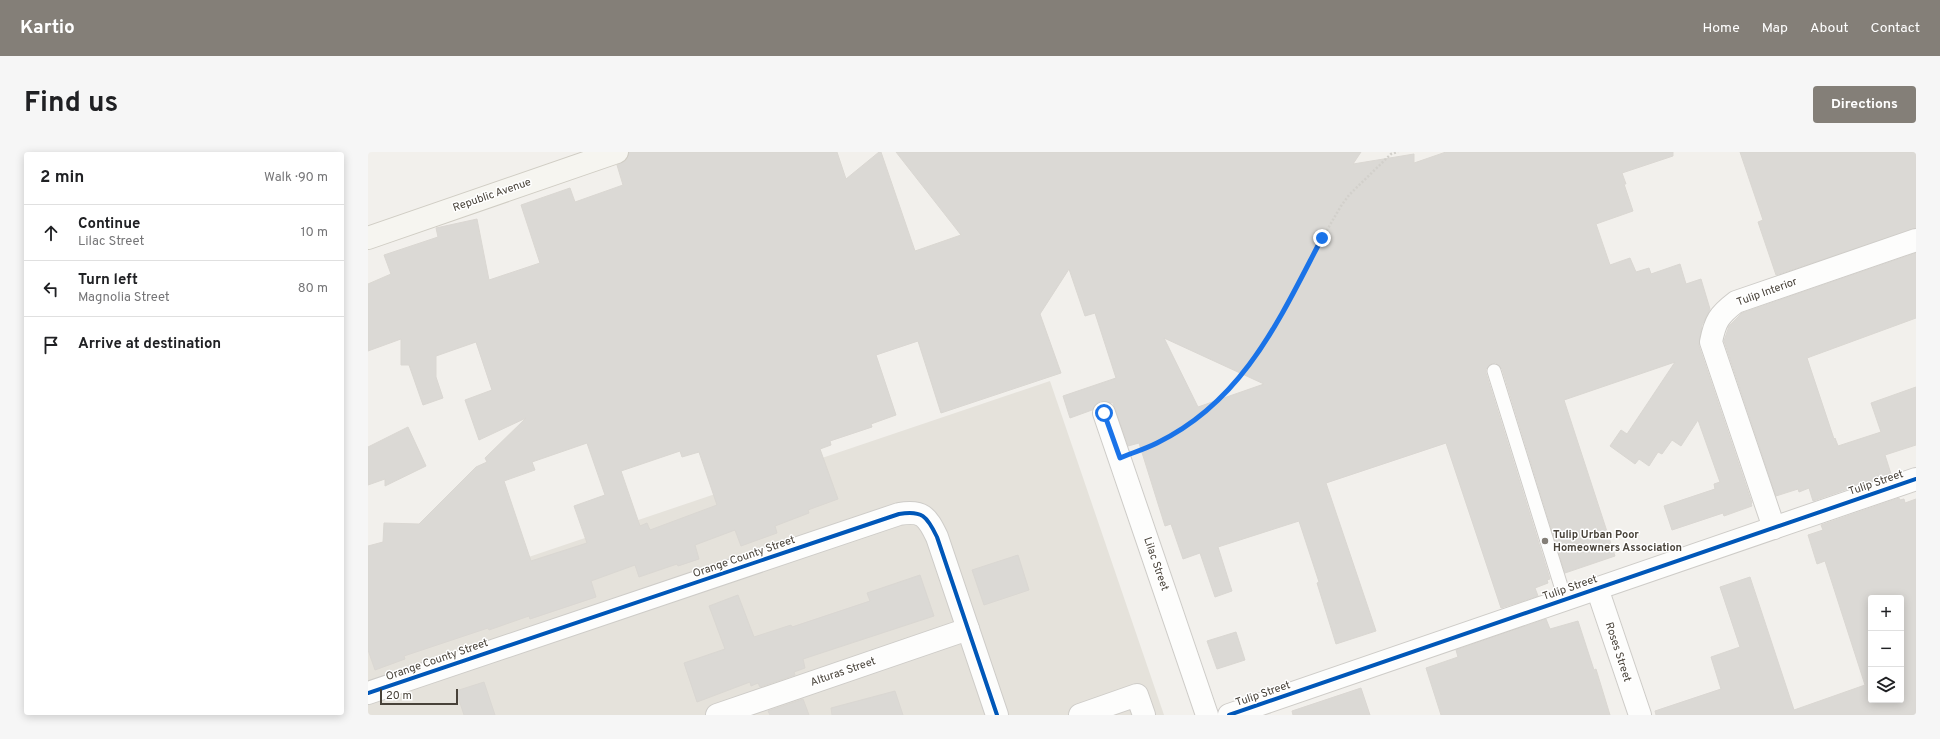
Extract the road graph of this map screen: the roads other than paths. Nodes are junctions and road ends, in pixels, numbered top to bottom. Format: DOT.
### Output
graph roads {
  1 [pos="617,152"];
  2 [pos="368,238"];
  3 [pos="1916,240"];
  4 [pos="1494,371"];
  5 [pos="1104,413"];
  6 [pos="1916,479"];
  7 [pos="1774,528"];
  8 [pos="1597,588"];
  9 [pos="1565,599"];
  10 [pos="968,629"];
  11 [pos="368,693"];
  12 [pos="1083,714"];
  13 [pos="717,715"];
  14 [pos="997,715"];
  15 [pos="1144,715"];
  16 [pos="1207,715"];
  17 [pos="1229,715"];
  18 [pos="1640,715"];
  1 -- 2 [label="main road, Republic Avenue"];
  3 -- 7 [label="street, Tulip Interior"];
  4 -- 9 [label="lane"];
  5 -- 16 [label="street, Lilac Street"];
  6 -- 7 [label="street, Tulip Street"];
  7 -- 8 [label="street, Tulip Street"];
  8 -- 9 [label="street, Tulip Street"];
  8 -- 18 [label="street, Roses Street"];
  9 -- 17 [label="street, Tulip Street"];
  10 -- 11 [label="street, Orange County Street"];
  10 -- 13 [label="street, Alturas Street"];
  10 -- 14 [label="street, Orange County Street"];
  12 -- 15 [label="street"];
}
